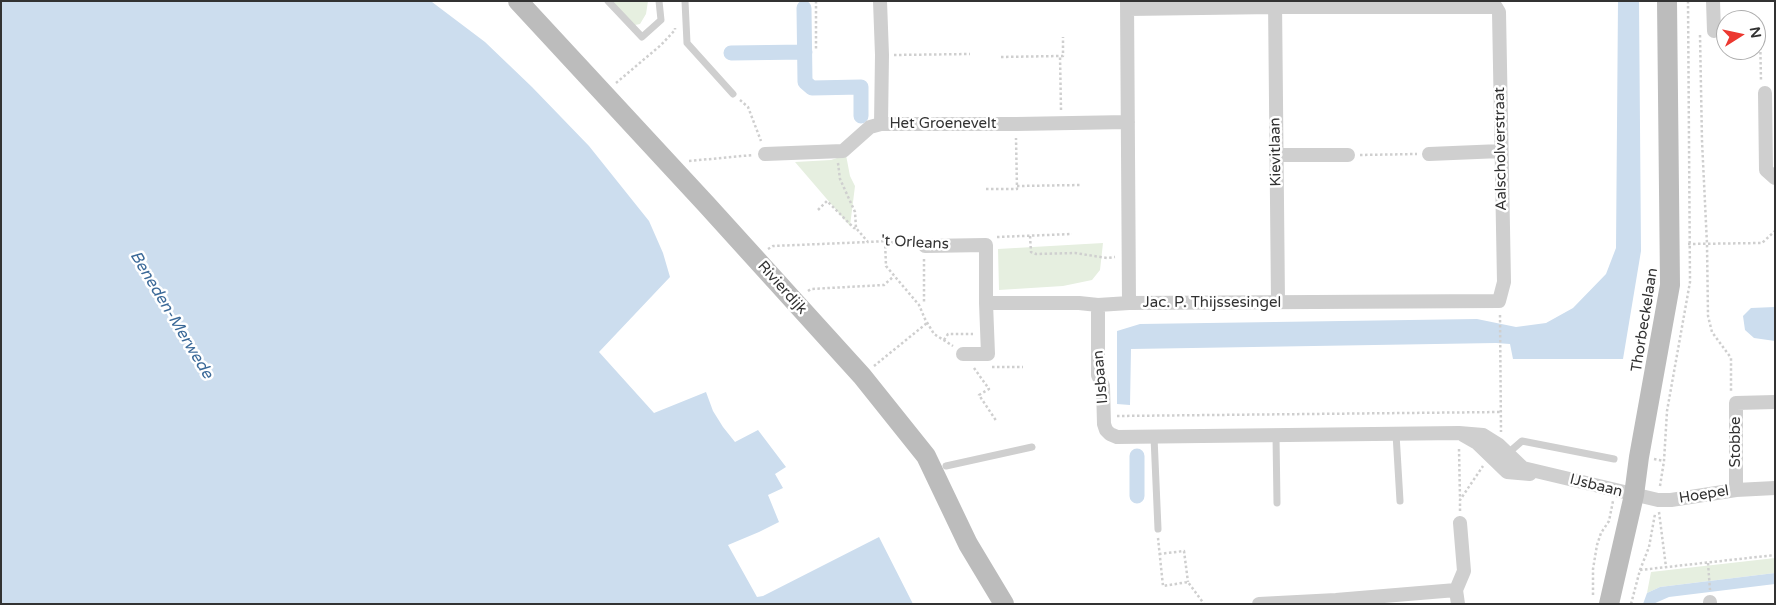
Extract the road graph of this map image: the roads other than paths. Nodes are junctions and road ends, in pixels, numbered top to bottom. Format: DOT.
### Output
graph roads {
  1 [pos="518,1"];
  2 [pos="608,1"];
  3 [pos="659,1"];
  4 [pos="685,1"];
  5 [pos="880,1"];
  6 [pos="1667,1"];
  7 [pos="1672,1"];
  8 [pos="1713,1"];
  9 [pos="1275,4"];
  10 [pos="1127,5"];
  11 [pos="1714,31"];
  12 [pos="1668,36"];
  13 [pos="1765,93"];
  14 [pos="733,94"];
  15 [pos="1128,122"];
  16 [pos="881,124"];
  17 [pos="1502,151"];
  18 [pos="765,154"];
  19 [pos="1429,154"];
  20 [pos="1276,155"];
  21 [pos="1348,155"];
  22 [pos="1775,178"];
  23 [pos="924,244"];
  24 [pos="1278,302"];
  25 [pos="986,303"];
  26 [pos="1129,303"];
  27 [pos="1500,303"];
  28 [pos="1098,304"];
  29 [pos="959,351"];
  30 [pos="1775,402"];
  31 [pos="1396,434"];
  32 [pos="1276,436"];
  33 [pos="1154,437"];
  34 [pos="1032,447"];
  35 [pos="1503,459"];
  36 [pos="1614,459"];
  37 [pos="946,466"];
  38 [pos="1775,488"];
  39 [pos="1736,490"];
  40 [pos="1624,493"];
  41 [pos="1400,501"];
  42 [pos="1277,503"];
  43 [pos="1460,523"];
  44 [pos="1158,529"];
  45 [pos="1457,597"];
  46 [pos="1601,600"];
  47 [pos="1336,602"];
  48 [pos="1004,604"];
  49 [pos="1261,604"];
  1 -- 48 [label="street, Rivierdijk"];
  2 -- 3 [label="lane"];
  4 -- 14 [label="lane"];
  5 -- 16 [label="street, Het Groenevelt"];
  6 -- 12 [label="street, Thorbeckelaan"];
  7 -- 12 [label="street, Thorbeckelaan"];
  8 -- 11 [label="street"];
  9 -- 10 [label="street"];
  9 -- 17 [label="street, Aalscholverstraat"];
  9 -- 20 [label="street, Kievitlaan"];
  10 -- 15 [label="street, Jac. P. Thijssesingel"];
  12 -- 40 [label="street, Thorbeckelaan"];
  13 -- 22 [label="street"];
  15 -- 16 [label="street, Het Groenevelt"];
  15 -- 26 [label="street, Jac. P. Thijssesingel"];
  16 -- 18 [label="street"];
  17 -- 19 [label="street"];
  17 -- 27 [label="street, Aalscholverstraat"];
  20 -- 21 [label="street"];
  20 -- 24 [label="street, Kievitlaan"];
  23 -- 25 [label="street, 't Orleans"];
  24 -- 26 [label="street, Jac. P. Thijssesingel"];
  24 -- 27 [label="street, Jac. P. Thijssesingel"];
  25 -- 28 [label="street"];
  25 -- 29 [label="street"];
  26 -- 28 [label="street"];
  28 -- 33 [label="street, IJsbaan"];
  30 -- 39 [label="street, Stobbe"];
  31 -- 32 [label="street, IJsbaan"];
  31 -- 35 [label="street, IJsbaan"];
  31 -- 41 [label="lane"];
  32 -- 33 [label="street, IJsbaan"];
  32 -- 42 [label="lane"];
  33 -- 44 [label="lane"];
  34 -- 37 [label="lane"];
  35 -- 36 [label="lane"];
  35 -- 40 [label="street, IJsbaan"];
  38 -- 39 [label="street, Hoepel"];
  39 -- 40 [label="street, Hoepel"];
  40 -- 46 [label="street, Thorbeckelaan"];
  43 -- 45 [label="street"];
  45 -- 47 [label="street"];
  47 -- 49 [label="street"];
}
